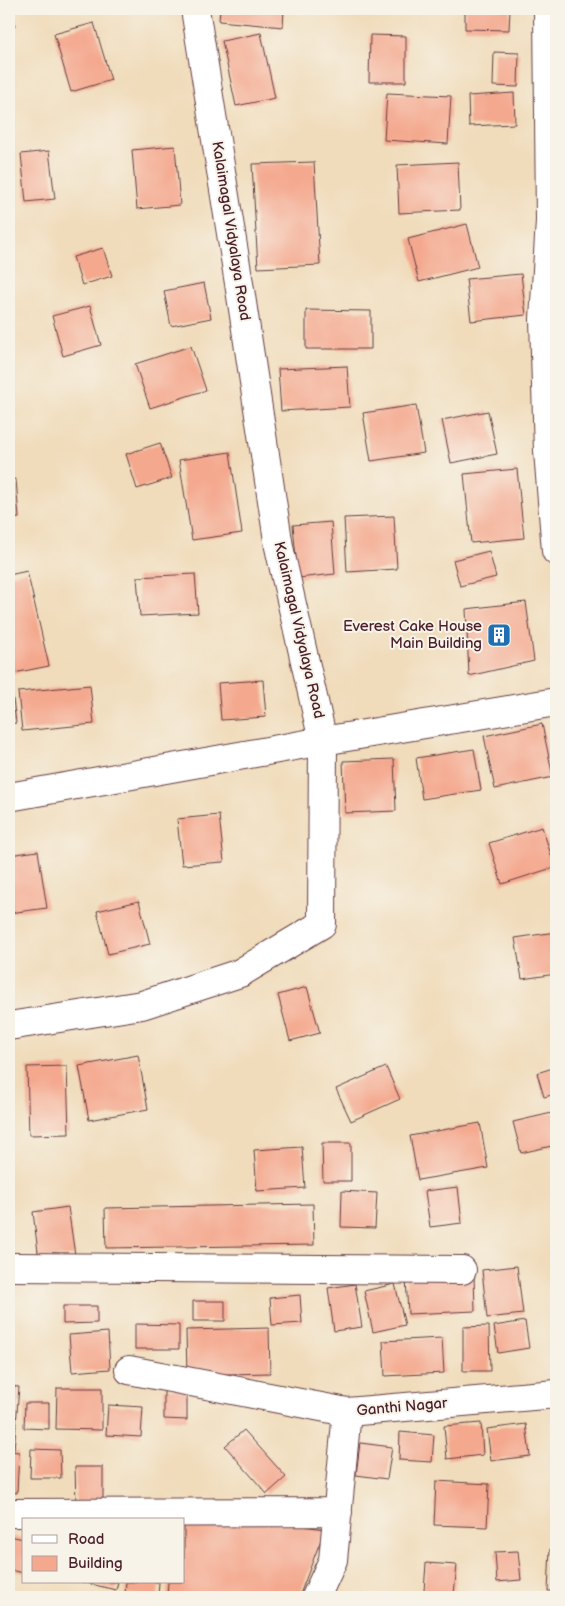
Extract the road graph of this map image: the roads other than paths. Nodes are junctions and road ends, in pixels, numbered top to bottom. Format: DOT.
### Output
graph roads {
  1 [pos="195,9"];
  2 [pos="548,9"];
  3 [pos="553,221"];
  4 [pos="552,451"];
  5 [pos="556,551"];
  6 [pos="556,702"];
  7 [pos="323,741"];
  8 [pos="9,797"];
  9 [pos="9,1026"];
  10 [pos="9,1267"];
  11 [pos="462,1270"];
  12 [pos="129,1370"];
  13 [pos="556,1394"];
  14 [pos="347,1412"];
  15 [pos="338,1512"];
  16 [pos="9,1513"];
  17 [pos="316,1597"];
  1 -- 7 [label="street, Kalaimagal Vidyalaya Road"];
  2 -- 3 [label="street"];
  3 -- 4 [label="street"];
  4 -- 5 [label="street"];
  6 -- 7 [label="street"];
  7 -- 8 [label="street"];
  7 -- 9 [label="street, Kalaimagal Vidyalaya Road"];
  10 -- 11 [label="street"];
  12 -- 14 [label="street"];
  13 -- 14 [label="street, Ganthi Nagar"];
  14 -- 15 [label="street, Ganthi Nagar"];
  15 -- 16 [label="street"];
  15 -- 17 [label="street, Ganthi Nagar"];
}
